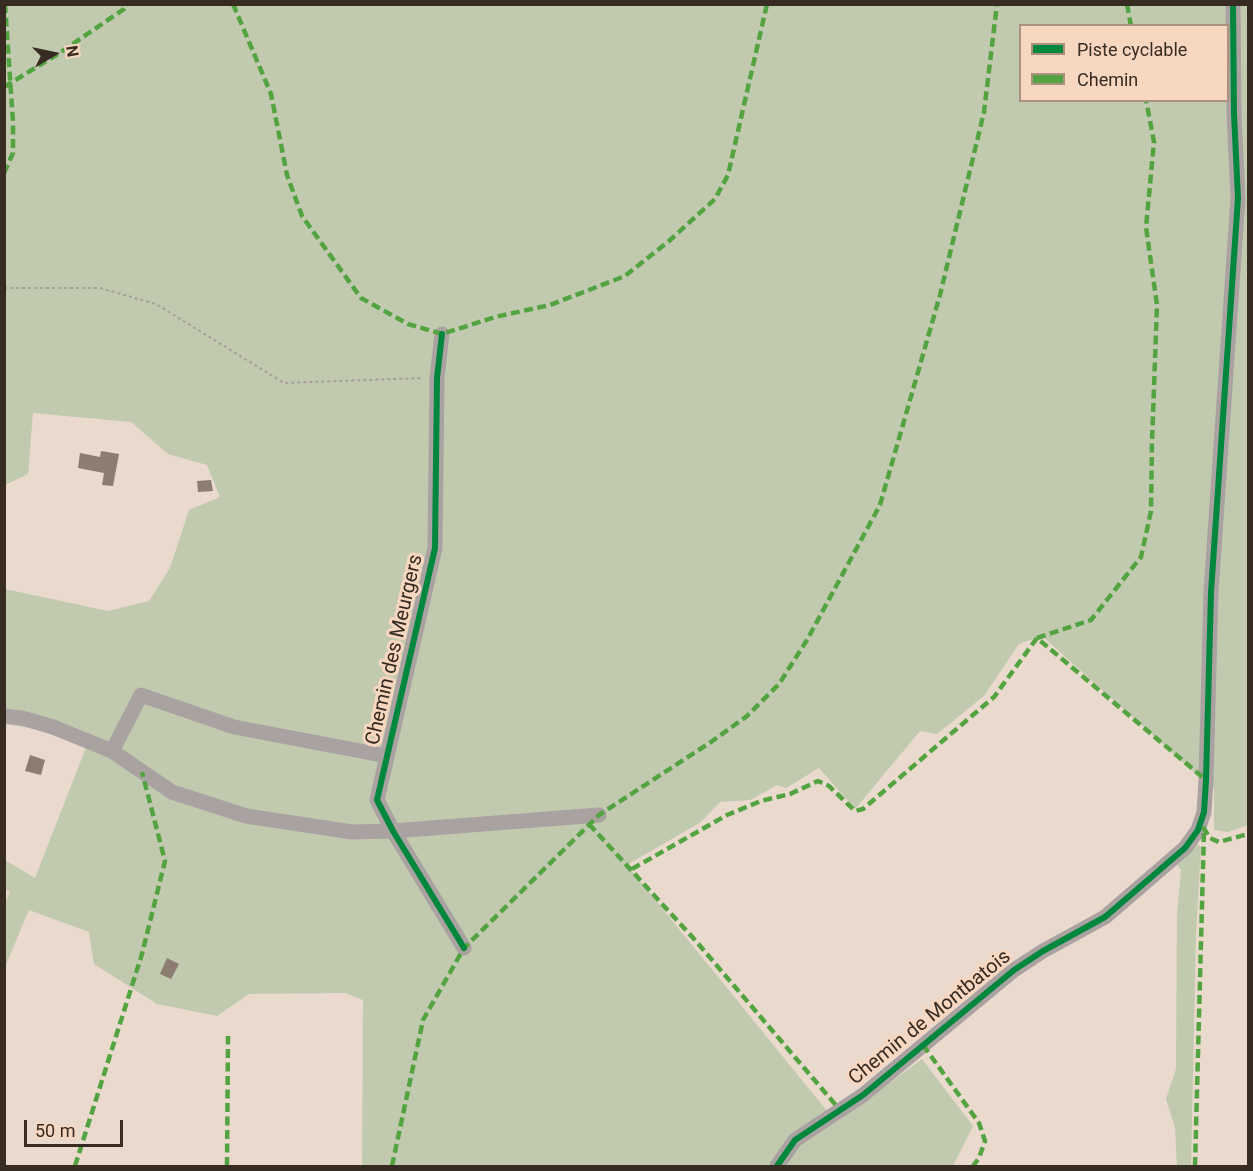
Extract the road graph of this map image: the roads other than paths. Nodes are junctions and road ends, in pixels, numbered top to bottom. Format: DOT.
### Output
graph roads {
  1 [pos="1233,4"];
  2 [pos="442,334"];
  3 [pos="4,716"];
  4 [pos="112,751"];
  5 [pos="387,756"];
  6 [pos="598,815"];
  7 [pos="393,831"];
  8 [pos="464,948"];
  9 [pos="777,1167"];
  1 -- 9 [label="street, Chemin de Montbatois"];
  2 -- 5 [label="street, Chemin des Meurgers"];
  3 -- 4 [label="street"];
  4 -- 5 [label="street"];
  4 -- 7 [label="street"];
  5 -- 7 [label="street, Chemin des Meurgers"];
  6 -- 7 [label="street"];
  7 -- 8 [label="street, Chemin des Meurgers"];
}
